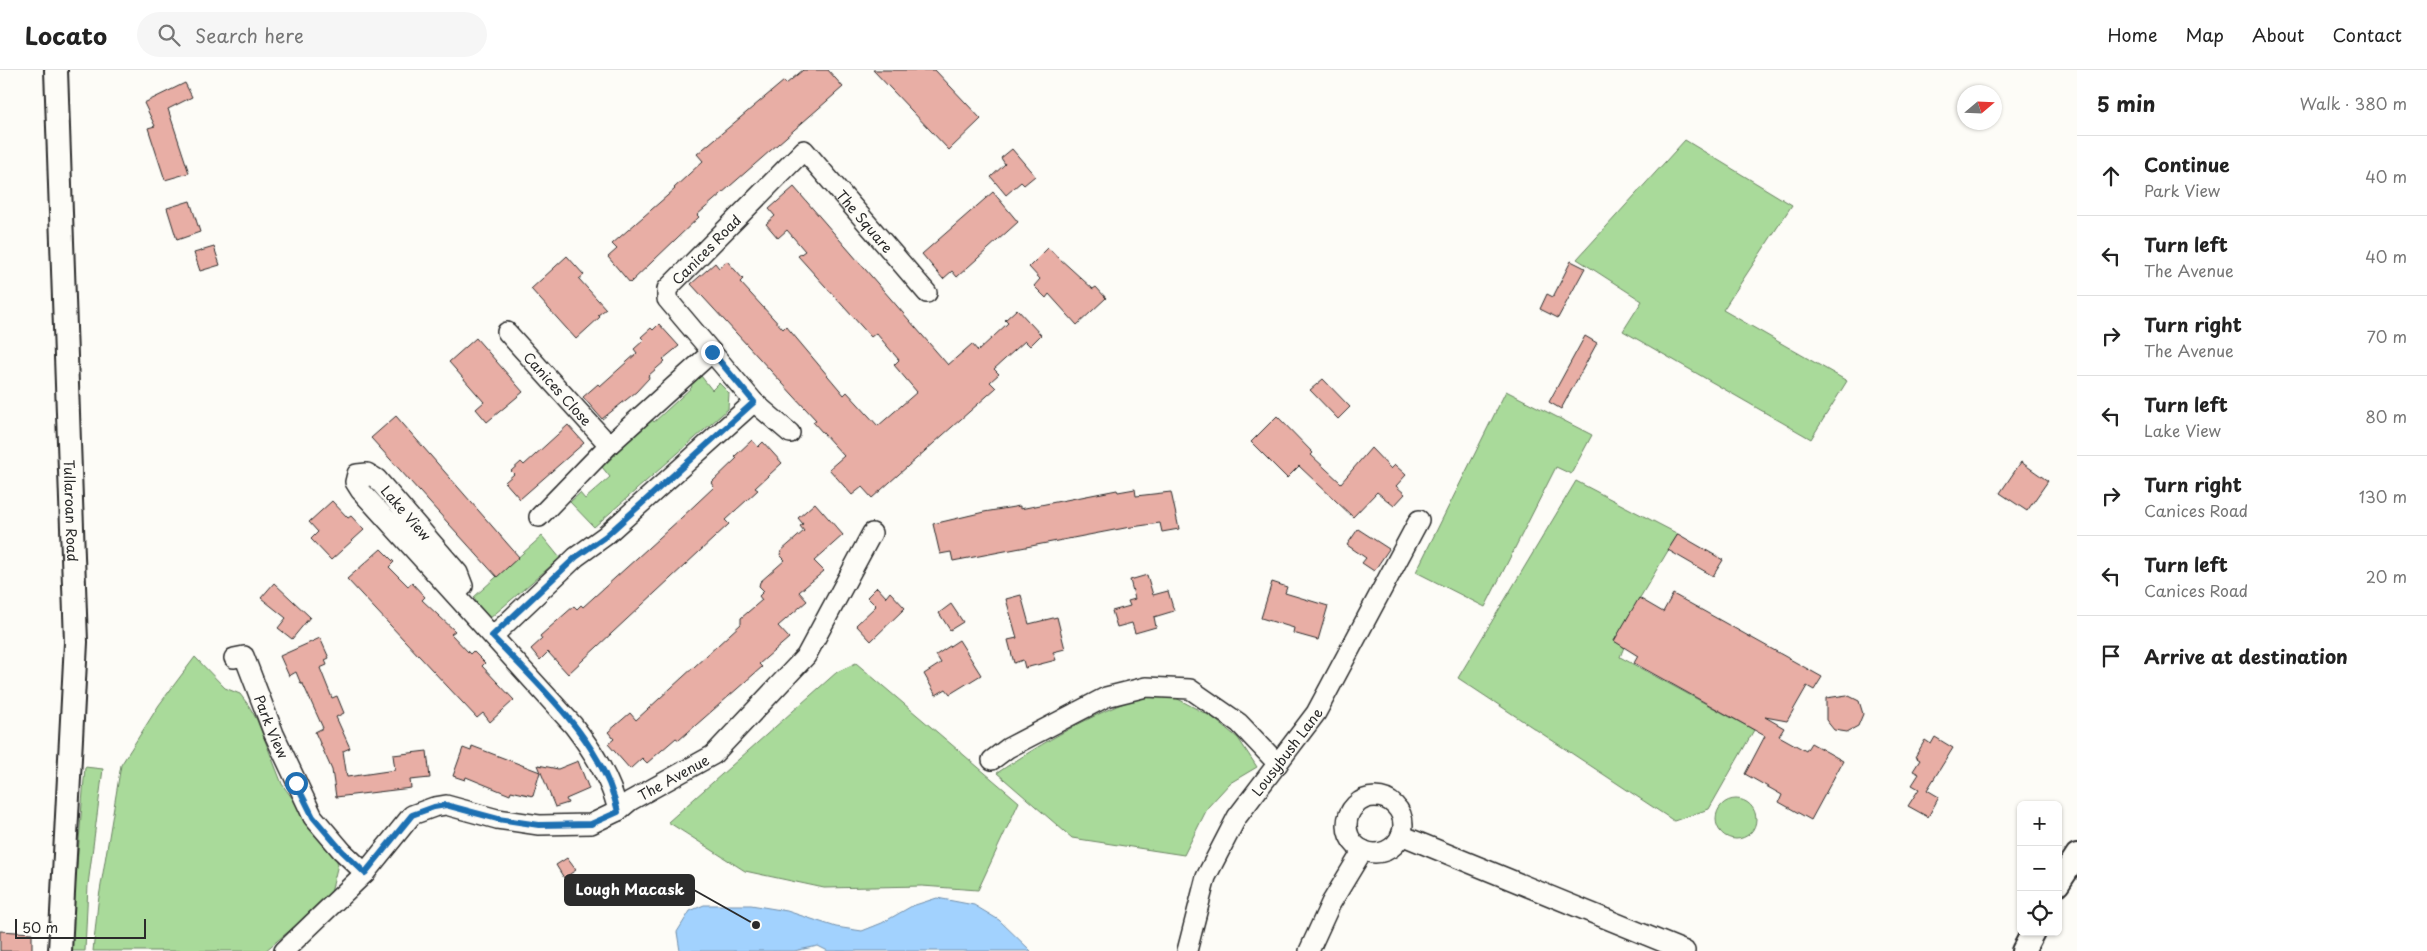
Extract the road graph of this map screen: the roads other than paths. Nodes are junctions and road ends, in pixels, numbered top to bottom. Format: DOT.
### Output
graph roads {
  1 [pos="56,70"];
  2 [pos="804,150"];
  3 [pos="927,293"];
  4 [pos="507,332"];
  5 [pos="712,352"];
  6 [pos="754,402"];
  7 [pos="790,433"];
  8 [pos="609,445"];
  9 [pos="539,517"];
  10 [pos="1419,520"];
  11 [pos="872,533"];
  12 [pos="456,594"];
  13 [pos="492,636"];
  14 [pos="234,658"];
  15 [pos="992,760"];
  16 [pos="1278,764"];
  17 [pos="618,812"];
  18 [pos="1401,835"];
  19 [pos="1363,850"];
  20 [pos="2077,855"];
  21 [pos="365,873"];
  22 [pos="2062,878"];
  23 [pos="2031,936"];
  24 [pos="60,951"];
  25 [pos="284,951"];
  26 [pos="1187,951"];
  27 [pos="1309,951"];
  28 [pos="1685,951"];
  29 [pos="2023,951"];
  1 -- 24 [label="street, Tullaroan Road"];
  2 -- 3 [label="street, The Square"];
  2 -- 5 [label="street, Canices Road"];
  4 -- 8 [label="street, Canices Close"];
  5 -- 6 [label="street, Canices Road"];
  5 -- 8 [label="street"];
  6 -- 7 [label="street, Canices Road"];
  6 -- 13 [label="street"];
  8 -- 9 [label="street"];
  10 -- 16 [label="street, Lousybush Lane"];
  11 -- 17 [label="street, The Avenue"];
  12 -- 12 [label="street, Lake View"];
  12 -- 13 [label="street, Lake View"];
  13 -- 17 [label="street, Lake View"];
  14 -- 21 [label="street, Park View"];
  15 -- 16 [label="street"];
  16 -- 26 [label="street, Lousybush Lane"];
  17 -- 21 [label="street, The Avenue"];
  18 -- 19 [label="street"];
  18 -- 19 [label="street"];
  18 -- 28 [label="street"];
  19 -- 27 [label="street"];
  20 -- 22 [label="street"];
  21 -- 25 [label="street, The Avenue"];
  23 -- 29 [label="street"];
}
